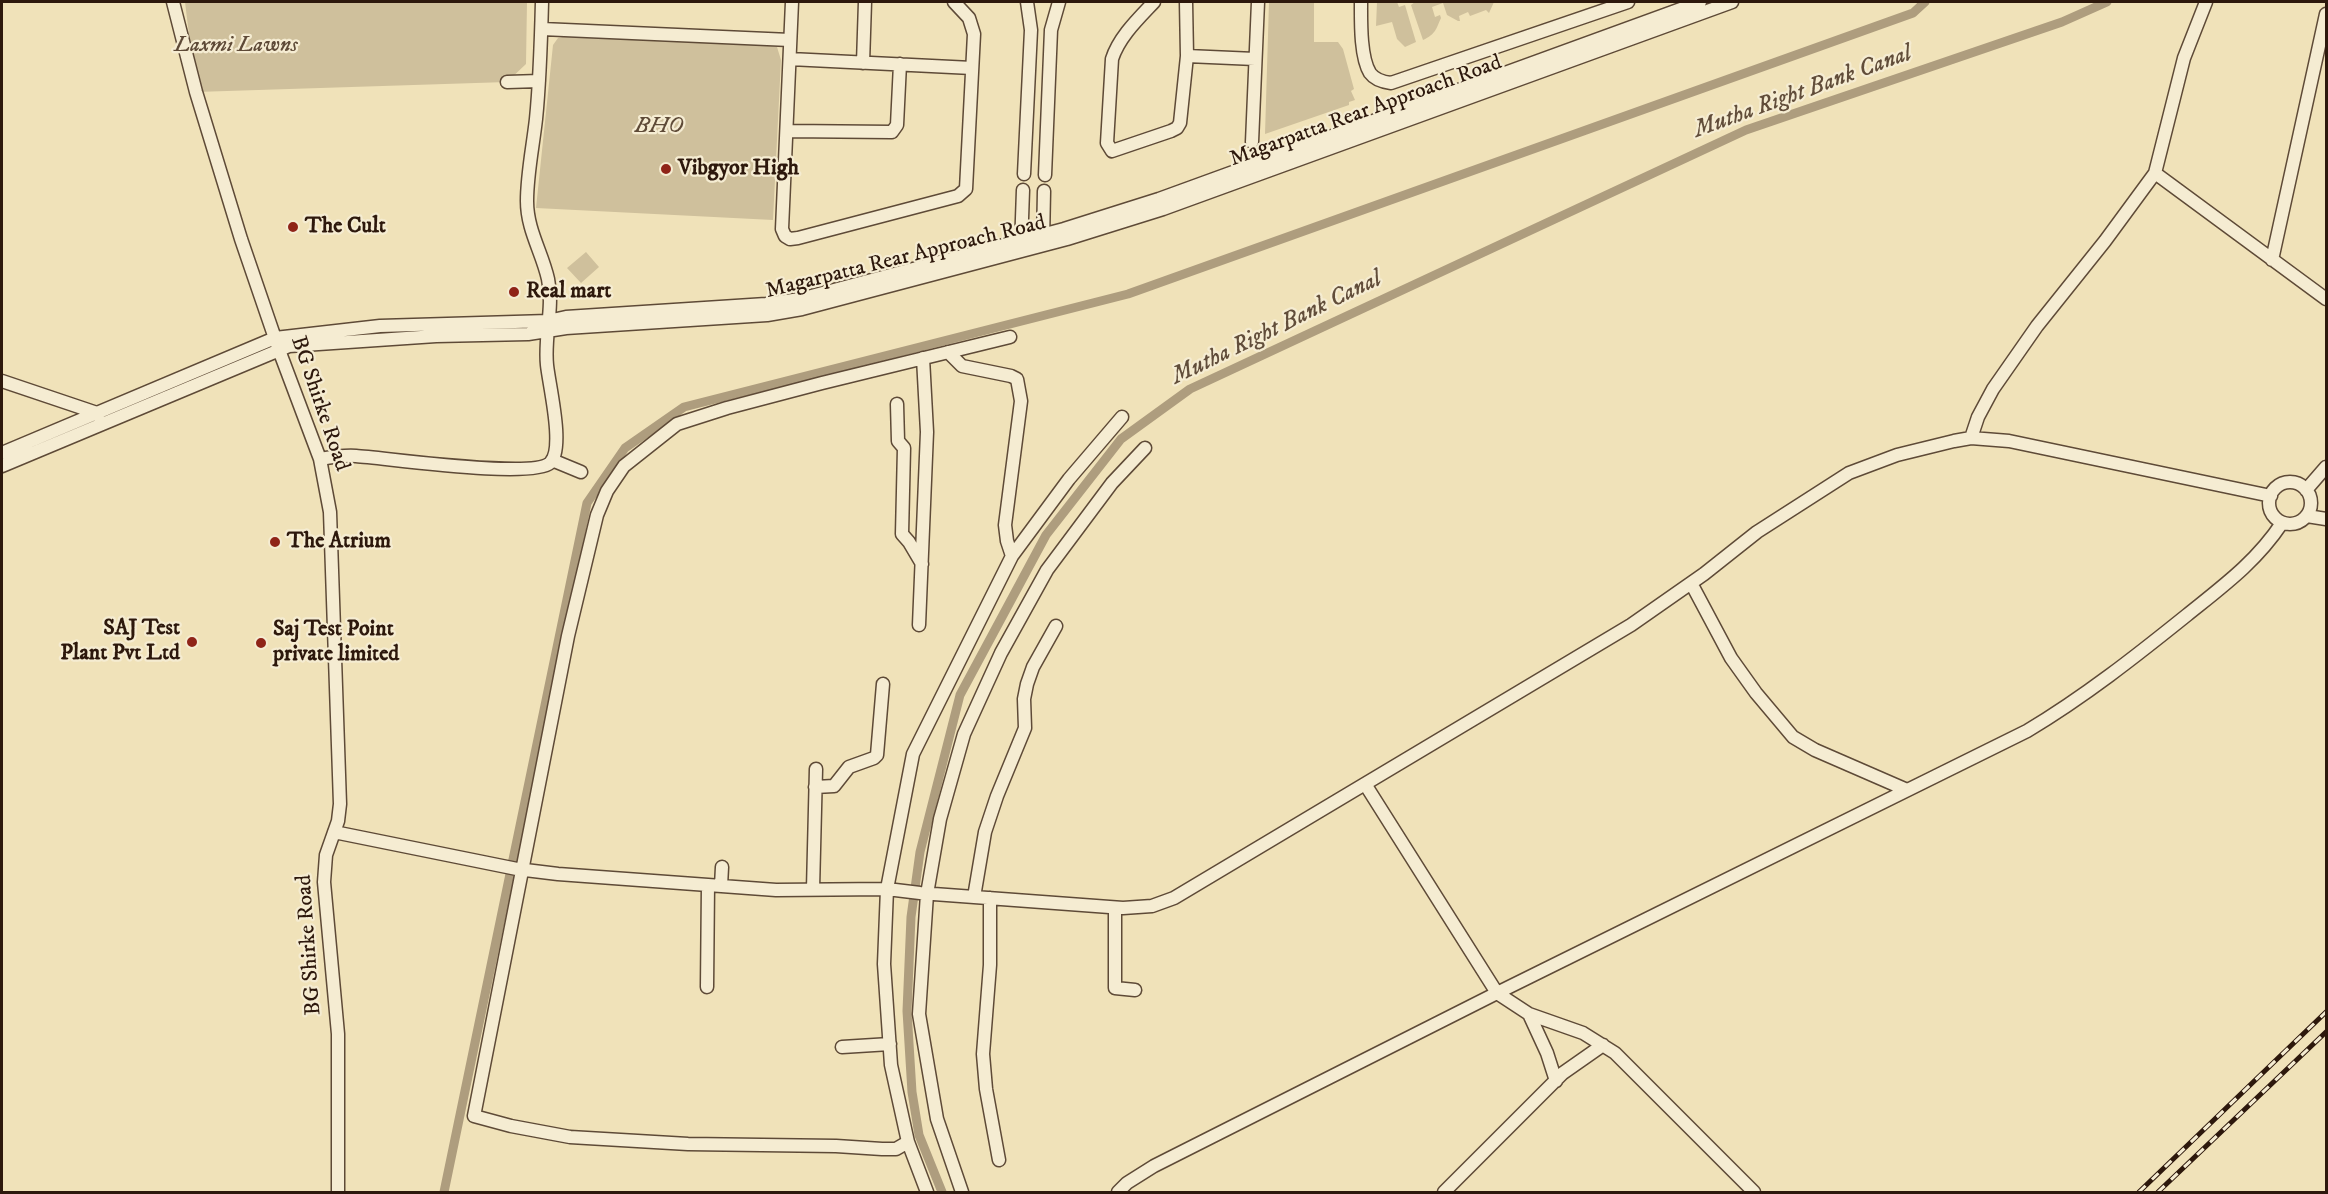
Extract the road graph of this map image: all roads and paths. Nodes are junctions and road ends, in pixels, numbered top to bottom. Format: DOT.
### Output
graph roads {
  1 [pos="173,2"];
  2 [pos="542,2"];
  3 [pos="792,2"];
  4 [pos="865,2"];
  5 [pos="954,2"];
  6 [pos="1027,2"];
  7 [pos="1059,2"];
  8 [pos="1154,2"];
  9 [pos="1186,2"];
  10 [pos="1258,2"];
  11 [pos="1361,2"];
  12 [pos="1629,2"];
  13 [pos="1700,2"];
  14 [pos="1732,2"];
  15 [pos="2206,2"];
  16 [pos="2326,14"];
  17 [pos="542,29"];
  18 [pos="790,40"];
  19 [pos="1187,56"];
  20 [pos="790,59"];
  21 [pos="1255,59"];
  22 [pos="864,63"];
  23 [pos="900,64"];
  24 [pos="972,68"];
  25 [pos="539,81"];
  26 [pos="507,82"];
  27 [pos="787,131"];
  28 [pos="1252,142"];
  29 [pos="2155,173"];
  30 [pos="1024,174"];
  31 [pos="1045,175"];
  32 [pos="1023,190"];
  33 [pos="1044,191"];
  34 [pos="1043,240"];
  35 [pos="1021,245"];
  36 [pos="2272,260"];
  37 [pos="2326,299"];
  38 [pos="547,326"];
  39 [pos="1010,337"];
  40 [pos="277,344"];
  41 [pos="948,352"];
  42 [pos="923,358"];
  43 [pos="2,381"];
  44 [pos="897,404"];
  45 [pos="1122,417"];
  46 [pos="100,418"];
  47 [pos="1971,438"];
  48 [pos="1145,448"];
  49 [pos="2,453"];
  50 [pos="320,459"];
  51 [pos="552,460"];
  52 [pos="2,466"];
  53 [pos="2326,467"];
  54 [pos="581,472"];
  55 [pos="2307,490"];
  56 [pos="2271,496"];
  57 [pos="2307,516"];
  58 [pos="2326,519"];
  59 [pos="2282,523"];
  60 [pos="1012,556"];
  61 [pos="922,565"];
  62 [pos="1691,583"];
  63 [pos="919,625"];
  64 [pos="1056,626"];
  65 [pos="883,684"];
  66 [pos="816,769"];
  67 [pos="1365,784"];
  68 [pos="815,787"];
  69 [pos="1907,790"];
  70 [pos="334,832"];
  71 [pos="722,867"];
  72 [pos="520,870"];
  73 [pos="708,885"];
  74 [pos="721,886"];
  75 [pos="813,889"];
  76 [pos="892,890"];
  77 [pos="923,894"];
  78 [pos="974,897"];
  79 [pos="990,898"];
  80 [pos="1115,908"];
  81 [pos="707,987"];
  82 [pos="1135,990"];
  83 [pos="1497,993"];
  84 [pos="1529,1014"];
  85 [pos="890,1044"];
  86 [pos="1603,1045"];
  87 [pos="842,1047"];
  88 [pos="1556,1081"];
  89 [pos="908,1142"];
  90 [pos="999,1160"];
  91 [pos="338,1192"];
  92 [pos="927,1192"];
  93 [pos="962,1192"];
  94 [pos="1118,1192"];
  95 [pos="1444,1192"];
  96 [pos="1754,1192"];
  1 -- 40 [label="street, BG Shirke Road"];
  2 -- 17 [label="street"];
  3 -- 18 [label="street"];
  4 -- 22 [label="street"];
  5 -- 24 [label="street"];
  6 -- 30 [label="street"];
  7 -- 31 [label="street"];
  8 -- 19 [label="street"];
  9 -- 19 [label="street"];
  10 -- 21 [label="street"];
  11 -- 12 [label="street"];
  13 -- 34 [label="street, Magarpatta Rear Approach Road"];
  14 -- 34 [label="street, Magarpatta Rear Approach Road"];
  15 -- 29 [label="street"];
  16 -- 36 [label="street"];
  17 -- 18 [label="street"];
  17 -- 25 [label="street"];
  18 -- 20 [label="street"];
  19 -- 21 [label="street"];
  20 -- 22 [label="street"];
  20 -- 27 [label="street"];
  21 -- 28 [label="street"];
  22 -- 23 [label="street"];
  23 -- 24 [label="street"];
  23 -- 27 [label="street"];
  24 -- 27 [label="street"];
  25 -- 26 [label="street"];
  25 -- 38 [label="street"];
  29 -- 36 [label="street"];
  29 -- 47 [label="street"];
  32 -- 35 [label="street"];
  33 -- 34 [label="street"];
  34 -- 35 [label="street, Magarpatta Rear Approach Road"];
  35 -- 38 [label="street, Magarpatta Rear Approach Road"];
  36 -- 37 [label="street"];
  38 -- 40 [label="street, Magarpatta Rear Approach Road"];
  38 -- 51 [label="street"];
  39 -- 41 [label="street"];
  40 -- 46 [label="street, Magarpatta Rear Approach Road"];
  40 -- 50 [label="street, BG Shirke Road"];
  41 -- 42 [label="street"];
  41 -- 60 [label="street"];
  42 -- 61 [label="street"];
  42 -- 72 [label="street"];
  43 -- 46 [label="street"];
  44 -- 61 [label="street"];
  45 -- 60 [label="street"];
  46 -- 49 [label="street, Magarpatta Rear Approach Road"];
  46 -- 52 [label="street, Magarpatta Rear Approach Road"];
  47 -- 56 [label="street"];
  47 -- 62 [label="street"];
  48 -- 77 [label="street"];
  50 -- 51 [label="street"];
  50 -- 70 [label="street, BG Shirke Road"];
  51 -- 54 [label="street"];
  53 -- 55 [label="street"];
  55 -- 56 [label="street"];
  55 -- 57 [label="street"];
  56 -- 59 [label="street"];
  57 -- 58 [label="street"];
  57 -- 59 [label="street"];
  59 -- 69 [label="street"];
  60 -- 76 [label="street"];
  61 -- 63 [label="street"];
  62 -- 67 [label="street"];
  62 -- 69 [label="street"];
  64 -- 78 [label="street"];
  65 -- 68 [label="street"];
  66 -- 68 [label="street"];
  67 -- 80 [label="street"];
  67 -- 83 [label="street"];
  68 -- 75 [label="street"];
  69 -- 83 [label="street"];
  70 -- 72 [label="street"];
  70 -- 91 [label="street, BG Shirke Road"];
  71 -- 74 [label="street"];
  72 -- 73 [label="street"];
  72 -- 89 [label="street"];
  73 -- 74 [label="street"];
  73 -- 81 [label="street"];
  74 -- 75 [label="street"];
  75 -- 76 [label="street"];
  76 -- 77 [label="street"];
  76 -- 85 [label="street"];
  77 -- 78 [label="street"];
  77 -- 93 [label="street"];
  78 -- 79 [label="street"];
  79 -- 80 [label="street"];
  79 -- 90 [label="street"];
  80 -- 82 [label="street"];
  83 -- 84 [label="street"];
  83 -- 94 [label="street"];
  84 -- 86 [label="street"];
  84 -- 88 [label="street"];
  85 -- 87 [label="street"];
  85 -- 89 [label="street"];
  86 -- 88 [label="street"];
  86 -- 96 [label="street"];
  88 -- 95 [label="street"];
  89 -- 92 [label="street"];
}
